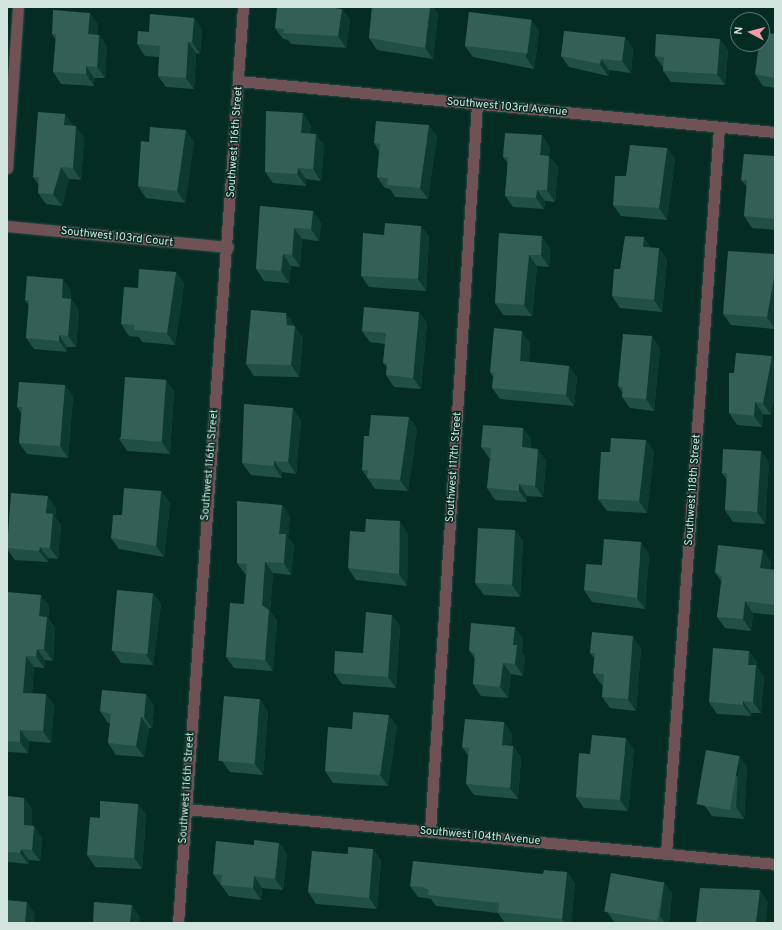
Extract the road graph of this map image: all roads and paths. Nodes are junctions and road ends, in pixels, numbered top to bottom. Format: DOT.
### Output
graph roads {
  1 [pos="18,7"];
  2 [pos="243,7"];
  3 [pos="11,59"];
  4 [pos="239,81"];
  5 [pos="478,104"];
  6 [pos="719,127"];
  7 [pos="775,132"];
  8 [pos="7,168"];
  9 [pos="7,226"];
  10 [pos="228,247"];
  11 [pos="186,809"];
  12 [pos="430,831"];
  13 [pos="666,853"];
  14 [pos="775,864"];
  15 [pos="178,923"];
  1 -- 3 [label="street"];
  2 -- 4 [label="street, Southwest 116th Street"];
  3 -- 8 [label="street"];
  4 -- 5 [label="street, Southwest 103rd Avenue"];
  4 -- 10 [label="street, Southwest 116th Street"];
  5 -- 6 [label="street, Southwest 103rd Avenue"];
  5 -- 12 [label="street, Southwest 117th Street"];
  6 -- 7 [label="street, Southwest 103rd Avenue"];
  6 -- 13 [label="street, Southwest 118th Street"];
  9 -- 10 [label="street, Southwest 103rd Court"];
  10 -- 11 [label="street, Southwest 116th Street"];
  11 -- 12 [label="street, Southwest 104th Avenue"];
  11 -- 15 [label="street, Southwest 116th Street"];
  12 -- 13 [label="street, Southwest 104th Avenue"];
  13 -- 14 [label="street, Southwest 104th Avenue"];
}
